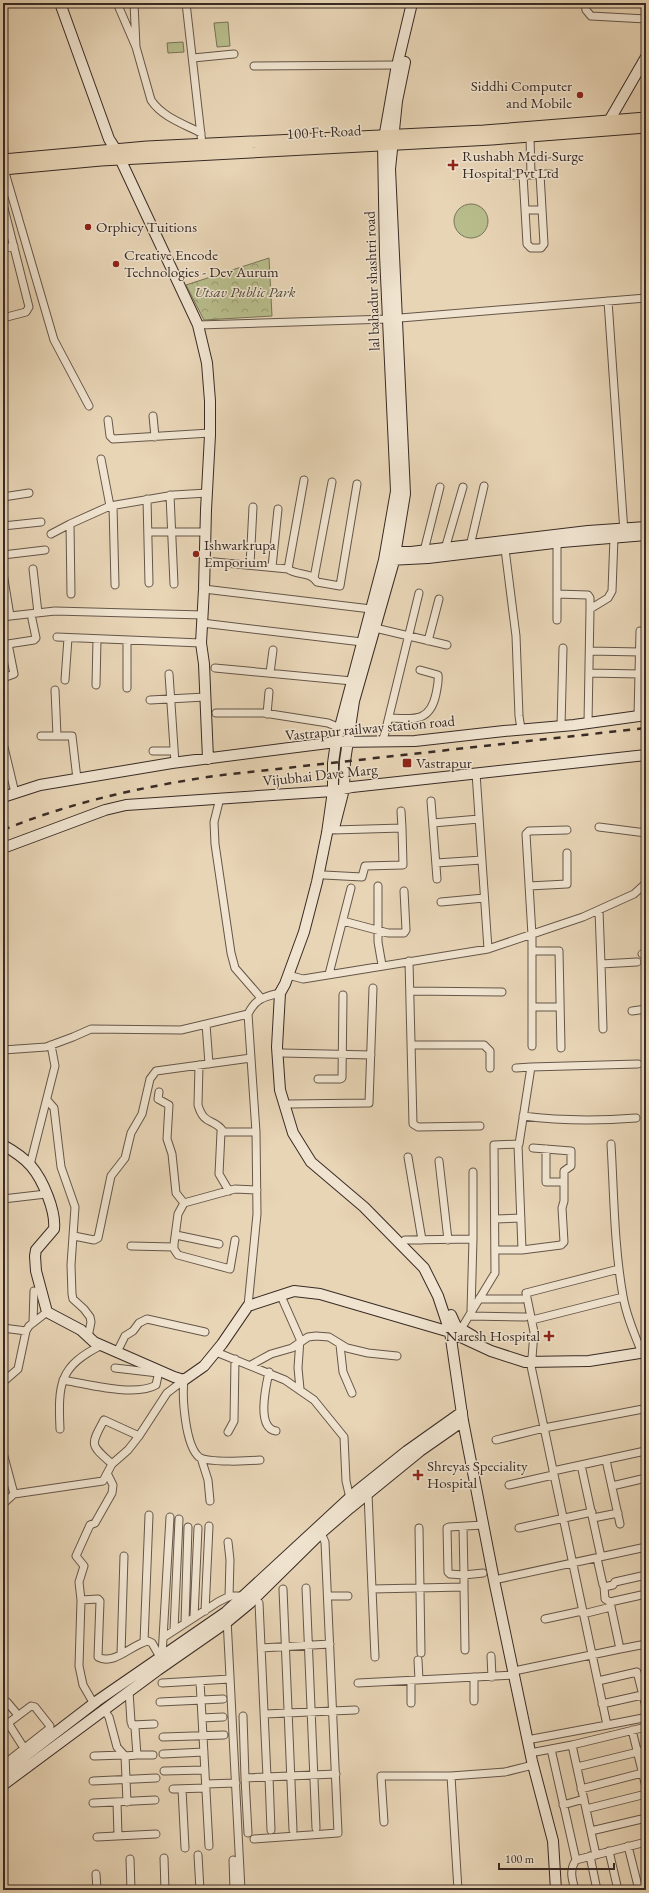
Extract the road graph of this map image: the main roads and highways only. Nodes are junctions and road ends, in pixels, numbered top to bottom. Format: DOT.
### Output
graph roads {
  1 [pos="646,118"];
  2 [pos="611,126"];
  3 [pos="646,127"];
  4 [pos="388,140"];
  5 [pos="118,154"];
  6 [pos="4,164"];
  1 -- 2 [label="main road"];
  2 -- 3 [label="main road, 100 Ft. Road"];
  2 -- 4 [label="main road, 100 Ft. Road"];
  2 -- 4 [label="main road, 100 Ft. Road"];
  4 -- 5 [label="main road, 100 Ft. Road"];
  4 -- 5 [label="main road, 100 Ft. Road"];
  5 -- 6 [label="main road, 100 Ft. Road"];
}
